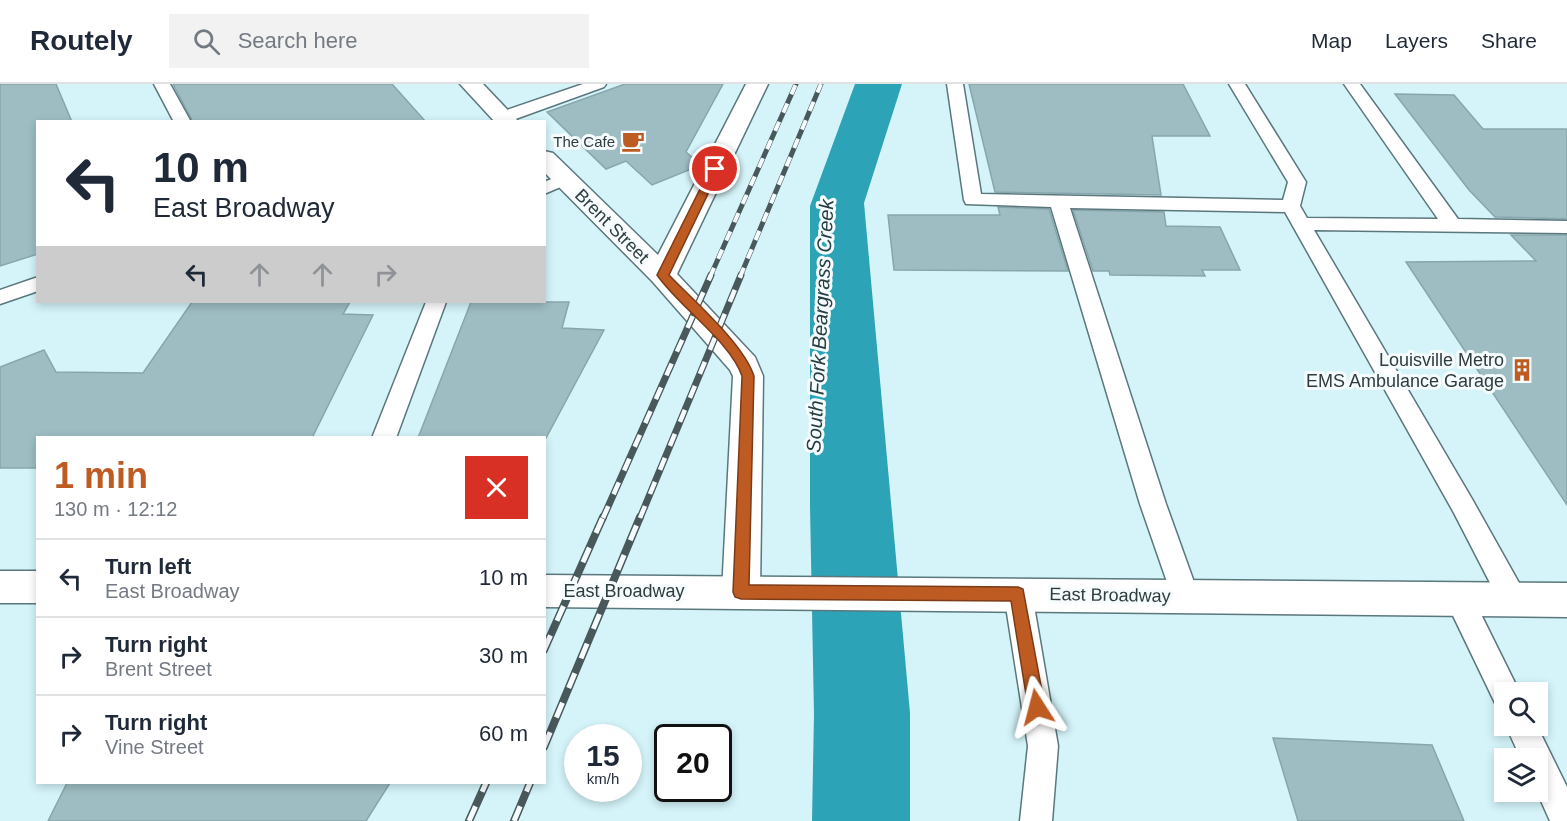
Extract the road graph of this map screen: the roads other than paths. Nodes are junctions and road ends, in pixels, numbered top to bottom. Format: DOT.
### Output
graph roads {
  1 [pos="162,84"];
  2 [pos="471,84"];
  3 [pos="598,84"];
  4 [pos="757,84"];
  5 [pos="956,84"];
  6 [pos="1237,84"];
  7 [pos="1352,84"];
  8 [pos="506,119"];
  9 [pos="182,120"];
  10 [pos="546,163"];
  11 [pos="554,184"];
  12 [pos="1059,203"];
  13 [pos="1296,215"];
  14 [pos="1452,225"];
  15 [pos="1567,226"];
  16 [pos="663,275"];
  17 [pos="36,285"];
  18 [pos="0,297"];
  19 [pos="436,303"];
  20 [pos="385,436"];
  21 [pos="0,587"];
  22 [pos="36,587"];
  23 [pos="546,591"];
  24 [pos="741,592"];
  25 [pos="1018,594"];
  26 [pos="1185,596"];
  27 [pos="1459,599"];
  28 [pos="1513,599"];
  29 [pos="1567,600"];
  30 [pos="1500,682"];
  31 [pos="1548,783"];
  32 [pos="1036,821"];
  33 [pos="1566,821"];
  1 -- 9 [label="lane"];
  2 -- 8 [label="street"];
  3 -- 8 [label="lane"];
  4 -- 16 [label="street"];
  5 -- 12 [label="lane"];
  6 -- 13 [label="lane"];
  7 -- 14 [label="lane"];
  10 -- 11 [label="street, Brent Street"];
  11 -- 16 [label="street, Brent Street"];
  12 -- 13 [label="lane"];
  12 -- 26 [label="lane"];
  13 -- 14 [label="lane"];
  13 -- 28 [label="lane"];
  14 -- 15 [label="lane"];
  16 -- 24 [label="street, Brent Street"];
  17 -- 18 [label="lane"];
  19 -- 20 [label="lane"];
  21 -- 22 [label="street"];
  23 -- 24 [label="street, East Broadway"];
  24 -- 25 [label="street, East Broadway"];
  25 -- 26 [label="street, East Broadway"];
  25 -- 32 [label="lane"];
  26 -- 27 [label="street, East Broadway"];
  27 -- 28 [label="street, East Broadway"];
  27 -- 30 [label="lane"];
  28 -- 29 [label="street, East Broadway"];
  31 -- 33 [label="lane"];
}
